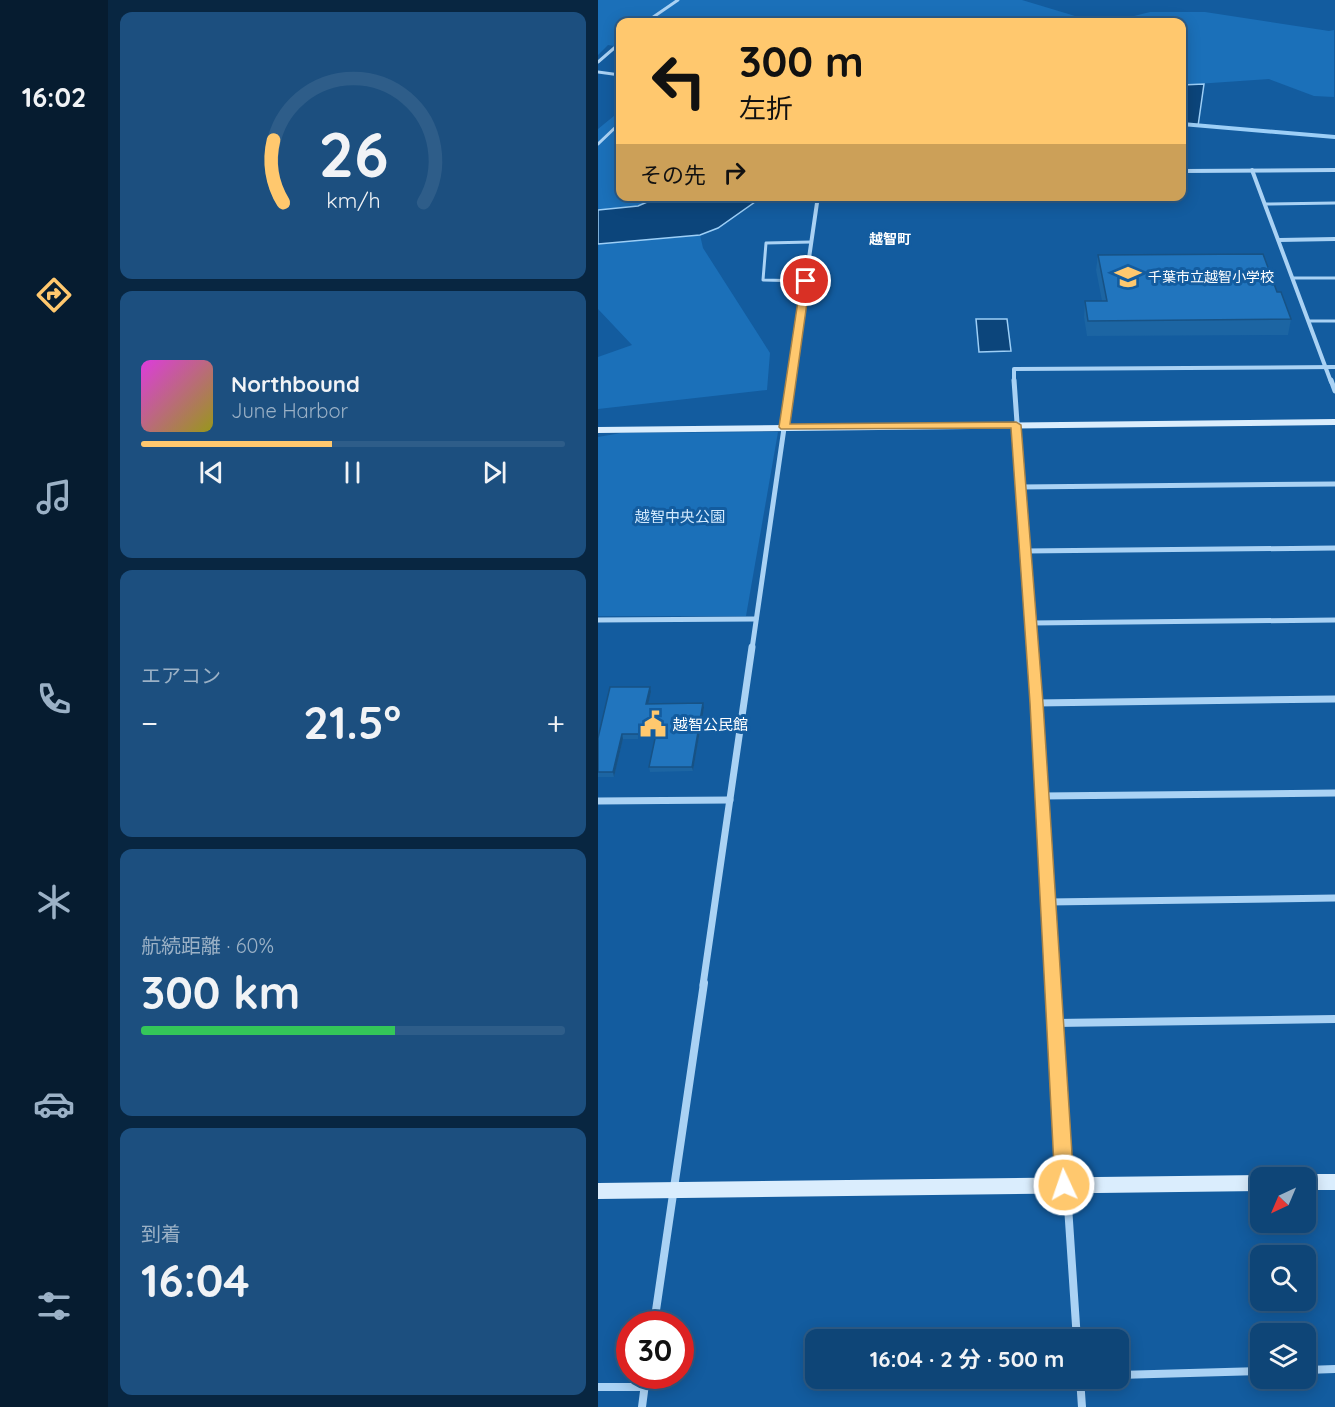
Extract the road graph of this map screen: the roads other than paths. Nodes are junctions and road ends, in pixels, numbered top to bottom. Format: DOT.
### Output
graph roads {
  1 [pos="678,0"];
  2 [pos="652,18"];
  3 [pos="616,46"];
  4 [pos="598,62"];
  5 [pos="598,72"];
  6 [pos="616,74"];
  7 [pos="616,127"];
  8 [pos="598,144"];
  9 [pos="1252,170"];
  10 [pos="1334,170"];
  11 [pos="1186,171"];
  12 [pos="817,201"];
  13 [pos="1334,203"];
  14 [pos="1265,204"];
  15 [pos="1334,239"];
  16 [pos="1279,240"];
  17 [pos="811,242"];
  18 [pos="1294,278"];
  19 [pos="1334,278"];
  20 [pos="806,281"];
  21 [pos="1310,321"];
  22 [pos="1334,321"];
  23 [pos="1326,367"];
  24 [pos="1334,367"];
  25 [pos="1334,391"];
  26 [pos="1334,422"];
  27 [pos="1016,425"];
  28 [pos="784,427"];
  29 [pos="598,430"];
  30 [pos="1334,484"];
  31 [pos="1020,487"];
  32 [pos="1334,548"];
  33 [pos="1025,551"];
  34 [pos="756,619"];
  35 [pos="598,620"];
  36 [pos="1334,620"];
  37 [pos="1031,623"];
  38 [pos="1334,699"];
  39 [pos="1036,703"];
  40 [pos="1334,792"];
  41 [pos="1042,796"];
  42 [pos="730,800"];
  43 [pos="598,801"];
  44 [pos="1334,898"];
  45 [pos="1048,902"];
  46 [pos="1334,1019"];
  47 [pos="1055,1023"];
  48 [pos="1316,1182"];
  49 [pos="1334,1182"];
  50 [pos="1250,1183"];
  51 [pos="1064,1185"];
  52 [pos="673,1190"];
  53 [pos="598,1191"];
  54 [pos="656,1311"];
  55 [pos="1076,1329"];
  56 [pos="1334,1369"];
  57 [pos="1316,1370"];
  58 [pos="1250,1371"];
  59 [pos="1129,1375"];
  60 [pos="598,1387"];
  61 [pos="616,1387"];
  62 [pos="645,1389"];
  63 [pos="1081,1389"];
  64 [pos="642,1407"];
  65 [pos="1082,1407"];
  1 -- 2 [label="street"];
  3 -- 4 [label="street"];
  5 -- 6 [label="street"];
  7 -- 8 [label="street"];
  9 -- 10 [label="street"];
  9 -- 11 [label="street"];
  9 -- 14 [label="street"];
  12 -- 17 [label="street"];
  13 -- 14 [label="lane"];
  14 -- 16 [label="street"];
  15 -- 16 [label="street"];
  16 -- 18 [label="street"];
  17 -- 20 [label="street"];
  17 -- 20 [label="lane"];
  18 -- 19 [label="lane"];
  18 -- 21 [label="street"];
  20 -- 28 [label="street"];
  21 -- 22 [label="lane"];
  21 -- 23 [label="street"];
  23 -- 24 [label="street"];
  23 -- 25 [label="street"];
  23 -- 27 [label="street"];
  26 -- 27 [label="street"];
  27 -- 28 [label="street"];
  27 -- 31 [label="street"];
  28 -- 29 [label="street"];
  28 -- 34 [label="street"];
  30 -- 31 [label="street"];
  31 -- 33 [label="street"];
  32 -- 33 [label="street"];
  33 -- 37 [label="street"];
  34 -- 35 [label="street"];
  34 -- 42 [label="street"];
  36 -- 37 [label="street"];
  37 -- 39 [label="street"];
  38 -- 39 [label="street"];
  39 -- 41 [label="street"];
  40 -- 41 [label="street"];
  41 -- 45 [label="street"];
  42 -- 43 [label="street"];
  42 -- 52 [label="street"];
  44 -- 45 [label="street"];
  45 -- 47 [label="street"];
  46 -- 47 [label="street"];
  47 -- 51 [label="street"];
  48 -- 49 [label="street"];
  50 -- 51 [label="street"];
  51 -- 52 [label="street"];
  51 -- 55 [label="street"];
  52 -- 53 [label="street"];
  52 -- 54 [label="street"];
  56 -- 57 [label="street"];
  58 -- 59 [label="street"];
  60 -- 61 [label="street"];
  62 -- 64 [label="street"];
  63 -- 65 [label="street"];
}
